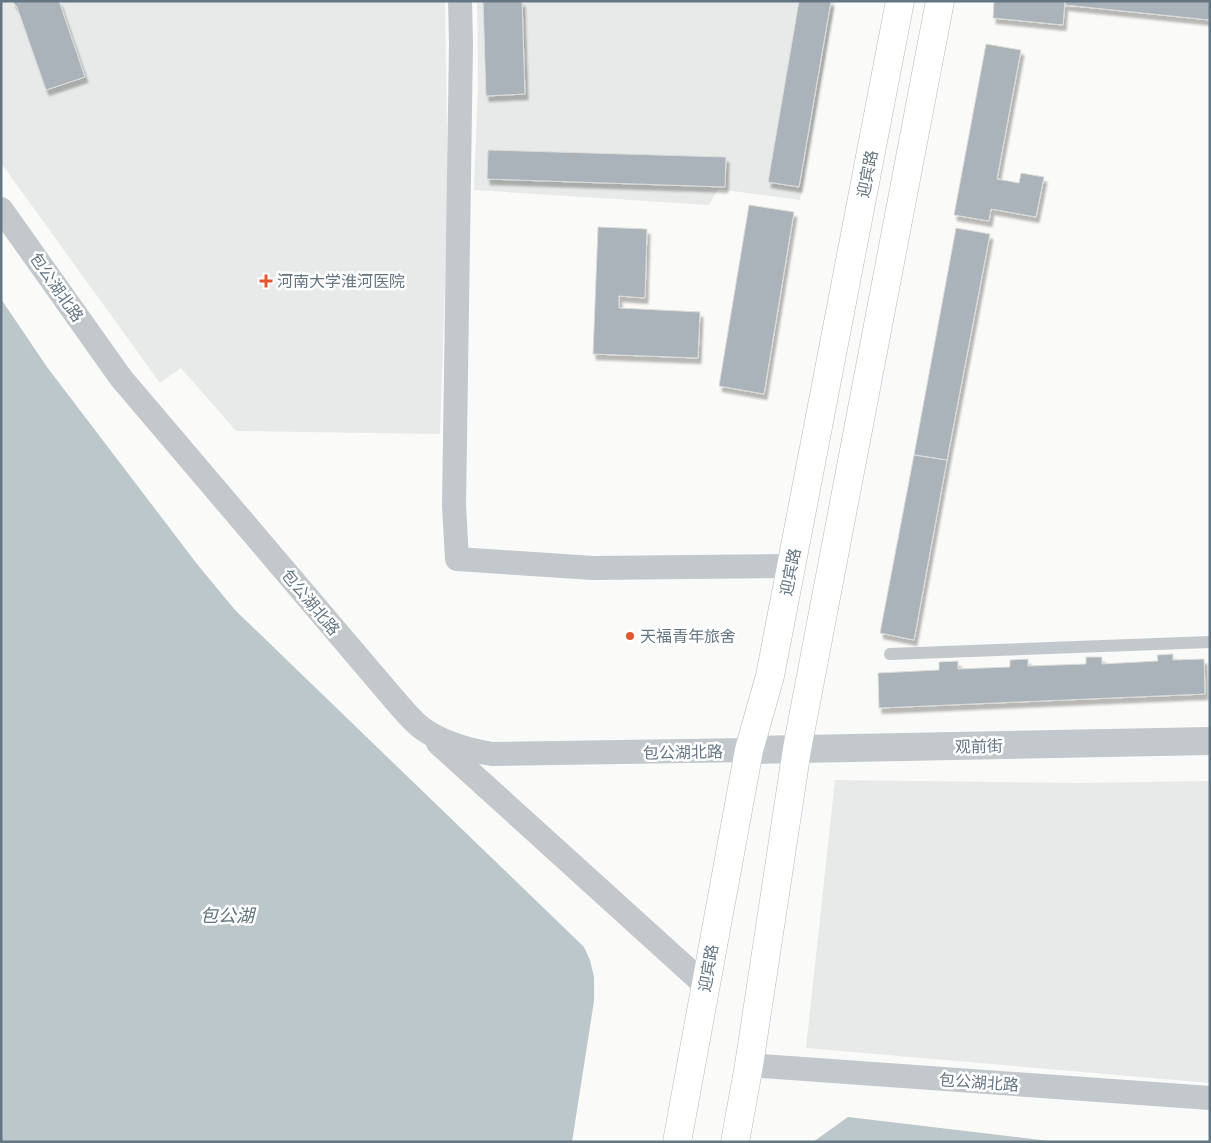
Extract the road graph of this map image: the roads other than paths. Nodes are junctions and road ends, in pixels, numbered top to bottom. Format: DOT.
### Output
graph roads {
  1 [pos="460,1"];
  2 [pos="900,1"];
  3 [pos="940,1"];
  4 [pos="1,209"];
  5 [pos="791,566"];
  6 [pos="1210,642"];
  7 [pos="890,654"];
  8 [pos="422,728"];
  9 [pos="1210,741"];
  10 [pos="797,749"];
  11 [pos="749,750"];
  12 [pos="705,985"];
  13 [pos="748,1066"];
  14 [pos="1210,1098"];
  15 [pos="677,1142"];
  16 [pos="735,1142"];
  1 -- 5 [label="street"];
  2 -- 5 [label="main road, 迎宾路"];
  3 -- 10 [label="main road"];
  4 -- 8 [label="street, 包公湖北路"];
  5 -- 11 [label="main road, 迎宾路"];
  6 -- 7 [label="lane"];
  8 -- 11 [label="street, 包公湖北路"];
  8 -- 12 [label="street"];
  9 -- 10 [label="street, 观前街"];
  10 -- 11 [label="street, 观前街"];
  10 -- 13 [label="main road"];
  11 -- 12 [label="main road, 迎宾路"];
  12 -- 15 [label="main road, 迎宾路"];
  13 -- 14 [label="street, 包公湖北路"];
  13 -- 16 [label="main road"];
}
